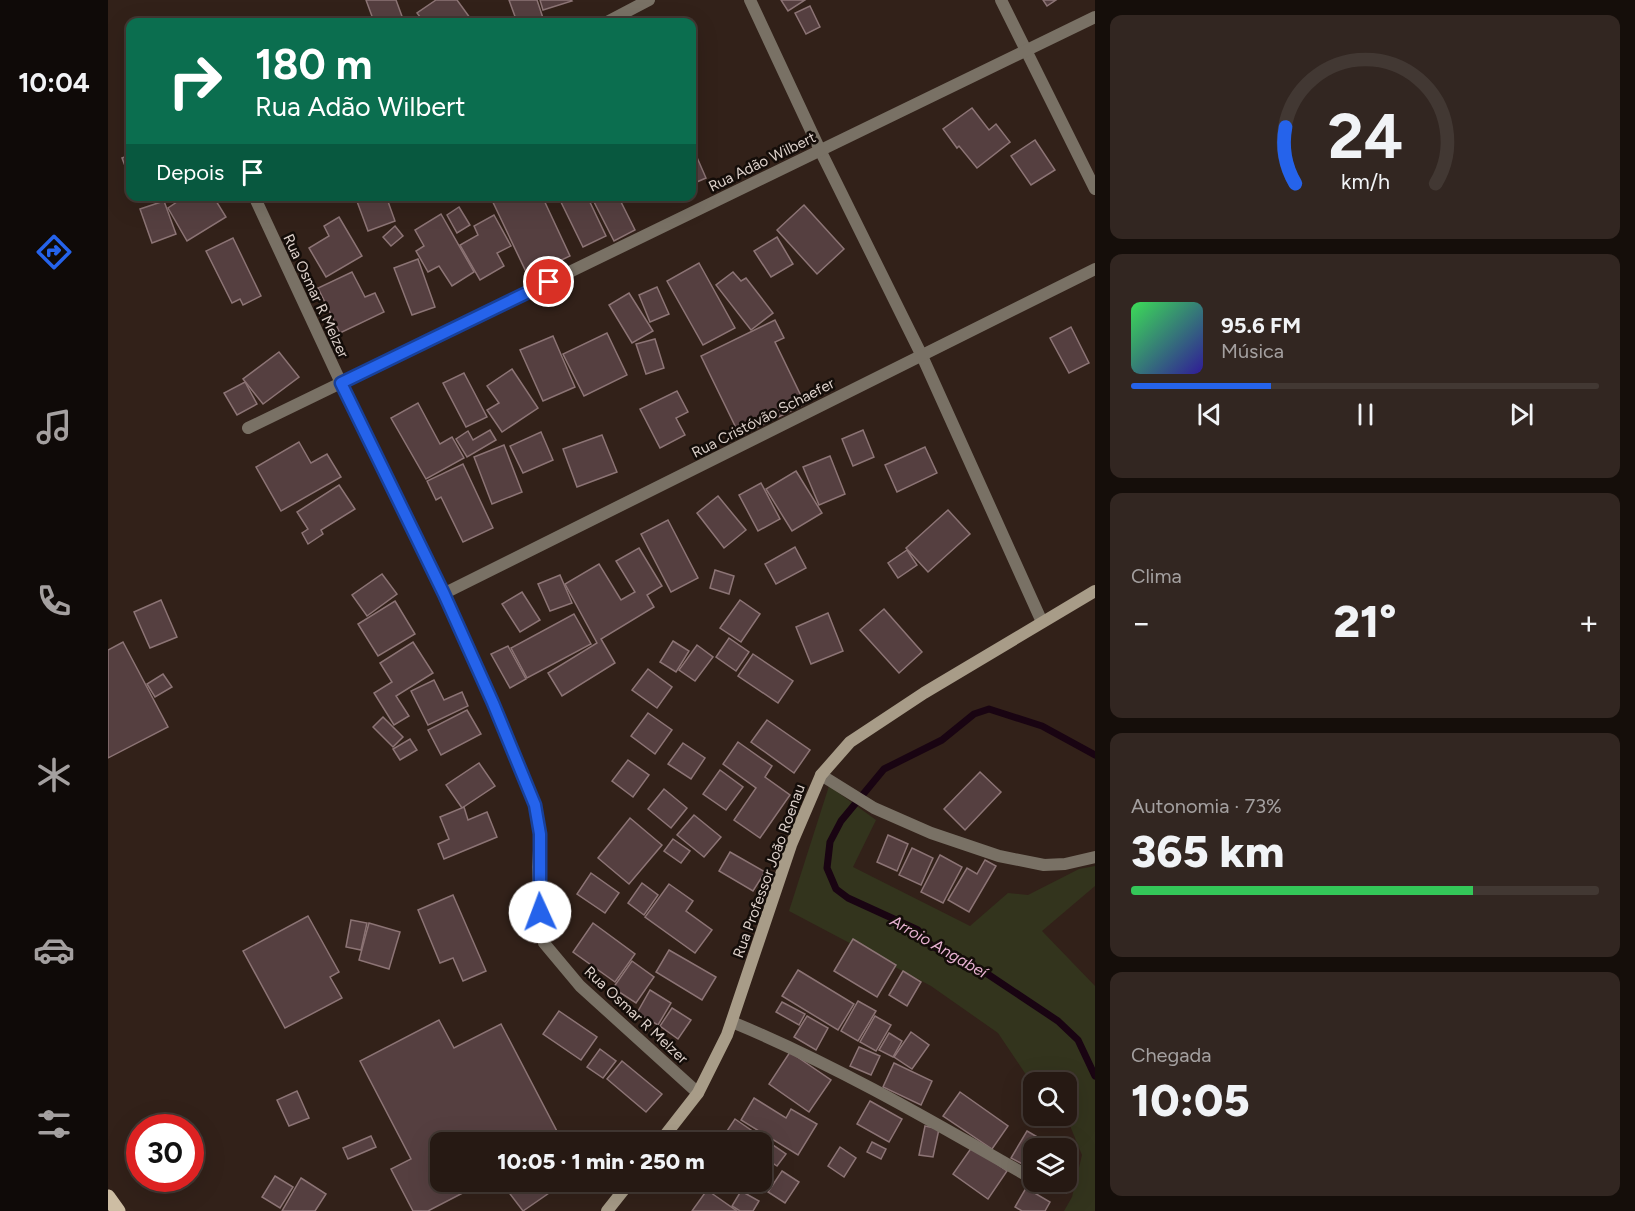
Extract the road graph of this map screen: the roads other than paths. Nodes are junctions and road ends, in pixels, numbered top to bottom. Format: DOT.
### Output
graph roads {
  1 [pos="649,0"];
  2 [pos="750,0"];
  3 [pos="1001,0"];
  4 [pos="1095,17"];
  5 [pos="615,18"];
  6 [pos="1027,50"];
  7 [pos="820,150"];
  8 [pos="1095,189"];
  9 [pos="256,201"];
  10 [pos="1095,269"];
  11 [pos="922,356"];
  12 [pos="341,383"];
  13 [pos="248,428"];
  14 [pos="1095,591"];
  15 [pos="444,594"];
  16 [pos="1042,622"];
  17 [pos="821,775"];
  18 [pos="1095,857"];
  19 [pos="732,1022"];
  20 [pos="698,1093"];
  21 [pos="668,1132"];
  22 [pos="1023,1173"];
  23 [pos="622,1192"];
  24 [pos="108,1197"];
  25 [pos="118,1211"];
  26 [pos="607,1211"];
  1 -- 5 [label="street"];
  2 -- 7 [label="street"];
  3 -- 6 [label="street"];
  4 -- 6 [label="street, Rua Adão Wilbert"];
  6 -- 7 [label="street, Rua Adão Wilbert"];
  6 -- 8 [label="street"];
  7 -- 11 [label="street"];
  7 -- 12 [label="street, Rua Adão Wilbert"];
  9 -- 12 [label="street, Rua Osmar R Melzer"];
  10 -- 11 [label="street, Rua Cristóvão Schaefer"];
  11 -- 15 [label="street, Rua Cristóvão Schaefer"];
  11 -- 16 [label="street"];
  12 -- 13 [label="street, Rua Adão Wilbert"];
  12 -- 15 [label="street, Rua Osmar R Melzer"];
  14 -- 16 [label="street, Rua Professor João Roenau"];
  15 -- 20 [label="street, Rua Osmar R Melzer"];
  16 -- 17 [label="street, Rua Professor João Roenau"];
  17 -- 18 [label="street"];
  17 -- 19 [label="street, Rua Professor João Roenau"];
  19 -- 20 [label="street, Rua Professor João Roenau"];
  19 -- 22 [label="street"];
  20 -- 21 [label="street, Rua Professor João Roenau"];
  23 -- 26 [label="street"];
  24 -- 25 [label="main road"];
}
